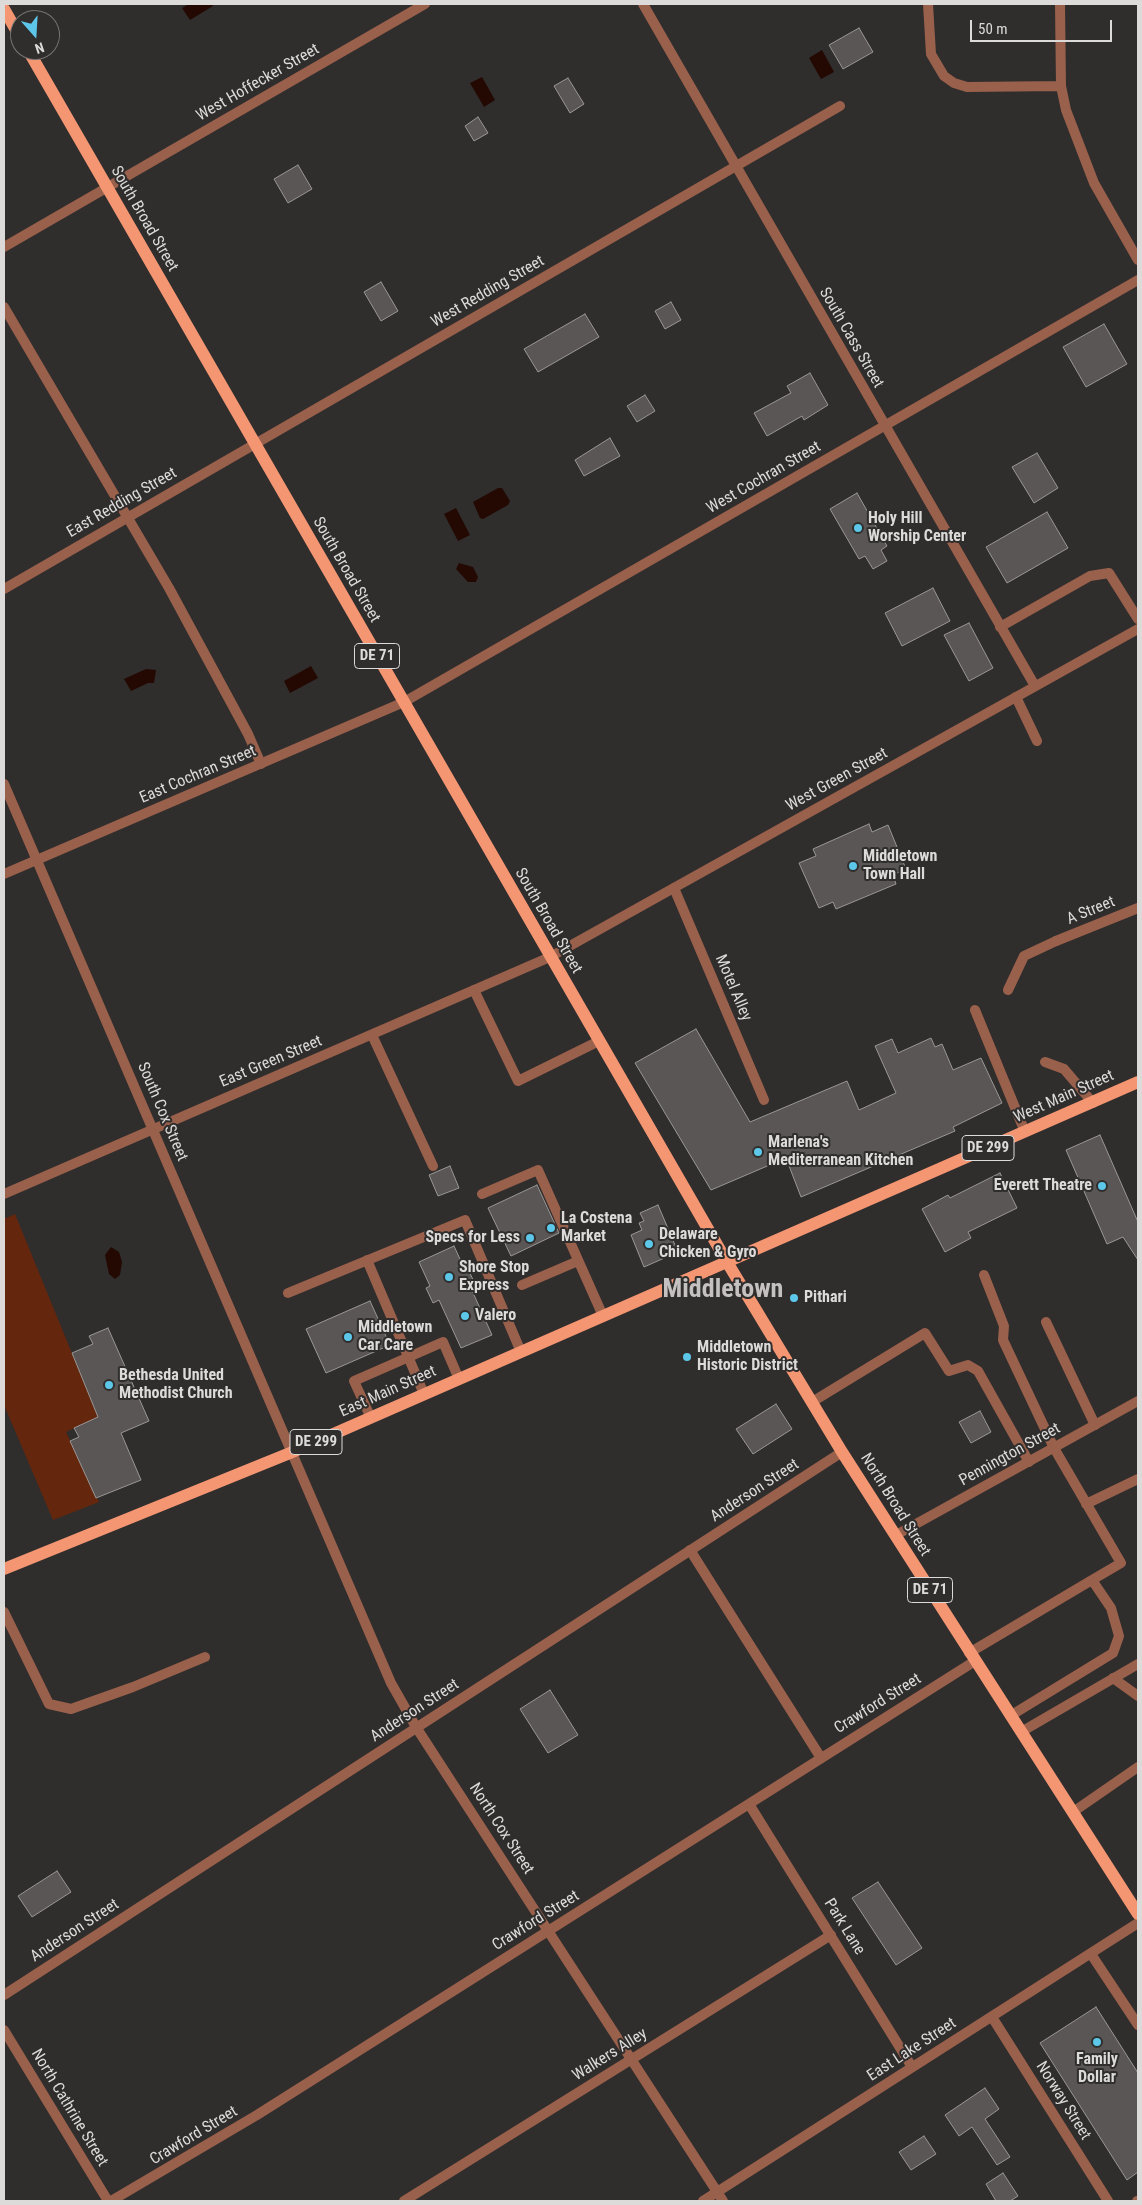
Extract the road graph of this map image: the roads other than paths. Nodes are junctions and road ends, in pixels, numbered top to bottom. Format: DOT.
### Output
graph roads {
  1 [pos="425,4"];
  2 [pos="643,4"];
  3 [pos="928,4"];
  4 [pos="1060,4"];
  5 [pos="34,60"];
  6 [pos="1061,86"];
  7 [pos="840,106"];
  8 [pos="736,166"];
  9 [pos="106,187"];
  10 [pos="4,247"];
  11 [pos="1138,260"];
  12 [pos="1138,280"];
  13 [pos="4,307"];
  14 [pos="884,426"];
  15 [pos="255,444"];
  16 [pos="126,518"];
  17 [pos="4,588"];
  18 [pos="1138,619"];
  19 [pos="1000,627"];
  20 [pos="1138,628"];
  21 [pos="1035,686"];
  22 [pos="1016,697"];
  23 [pos="404,702"];
  24 [pos="1037,741"];
  25 [pos="261,764"];
  26 [pos="4,784"];
  27 [pos="37,860"];
  28 [pos="4,874"];
  29 [pos="674,888"];
  30 [pos="1138,908"];
  31 [pos="550,957"];
  32 [pos="474,990"];
  33 [pos="1008,990"];
  34 [pos="975,1010"];
  35 [pos="372,1035"];
  36 [pos="599,1041"];
  37 [pos="1046,1062"];
  38 [pos="1138,1082"];
  39 [pos="764,1100"];
  40 [pos="1093,1102"];
  41 [pos="153,1129"];
  42 [pos="1024,1132"];
  43 [pos="433,1166"];
  44 [pos="4,1194"];
  45 [pos="482,1194"];
  46 [pos="367,1260"];
  47 [pos="578,1261"];
  48 [pos="727,1262"];
  49 [pos="984,1275"];
  50 [pos="522,1285"];
  51 [pos="288,1294"];
  52 [pos="603,1316"];
  53 [pos="1046,1322"];
  54 [pos="521,1352"];
  55 [pos="409,1357"];
  56 [pos="459,1379"];
  57 [pos="424,1394"];
  58 [pos="1138,1401"];
  59 [pos="812,1402"];
  60 [pos="371,1418"];
  61 [pos="1095,1425"];
  62 [pos="1054,1448"];
  63 [pos="842,1452"];
  64 [pos="290,1453"];
  65 [pos="1029,1462"];
  66 [pos="1138,1479"];
  67 [pos="1086,1504"];
  68 [pos="896,1536"];
  69 [pos="690,1550"];
  70 [pos="4,1570"];
  71 [pos="1092,1580"];
  72 [pos="4,1612"];
  73 [pos="205,1657"];
  74 [pos="972,1657"];
  75 [pos="1138,1664"];
  76 [pos="1113,1678"];
  77 [pos="1138,1696"];
  78 [pos="1010,1716"];
  79 [pos="416,1727"];
  80 [pos="1021,1732"];
  81 [pos="821,1758"];
  82 [pos="1138,1767"];
  83 [pos="749,1804"];
  84 [pos="1073,1812"];
  85 [pos="1138,1914"];
  86 [pos="1138,1924"];
  87 [pos="549,1930"];
  88 [pos="831,1935"];
  89 [pos="1090,1954"];
  90 [pos="4,1995"];
  91 [pos="992,2017"];
  92 [pos="1138,2024"];
  93 [pos="4,2030"];
  94 [pos="632,2059"];
  95 [pos="912,2067"];
  96 [pos="717,2192"];
  97 [pos="110,2201"];
  98 [pos="404,2201"];
  99 [pos="703,2201"];
  100 [pos="723,2201"];
  101 [pos="1108,2201"];
  1 -- 9 [label="street, West Hoffecker Street"];
  2 -- 8 [label="street, South Cass Street"];
  3 -- 6 [label="street"];
  4 -- 6 [label="street"];
  5 -- 9 [label="main road, South Broad Street / DE 71"];
  6 -- 11 [label="street"];
  7 -- 8 [label="street, West Redding Street"];
  8 -- 14 [label="street, South Cass Street"];
  8 -- 15 [label="street, West Redding Street"];
  9 -- 10 [label="street, West Hoffecker Street"];
  9 -- 15 [label="main road, South Broad Street / DE 71"];
  12 -- 14 [label="street, West Cochran Street"];
  13 -- 16 [label="street"];
  14 -- 19 [label="street, South Cass Street"];
  14 -- 23 [label="street, West Cochran Street"];
  15 -- 16 [label="street, East Redding Street"];
  15 -- 23 [label="main road, South Broad Street / DE 71"];
  16 -- 17 [label="street, East Redding Street"];
  16 -- 25 [label="street"];
  18 -- 19 [label="street"];
  19 -- 21 [label="street, South Cass Street"];
  20 -- 21 [label="street, West Green Street"];
  21 -- 22 [label="street, West Green Street"];
  22 -- 24 [label="street"];
  22 -- 29 [label="street, West Green Street"];
  23 -- 25 [label="street, East Cochran Street"];
  23 -- 31 [label="main road, South Broad Street / DE 71"];
  25 -- 27 [label="street, East Cochran Street"];
  26 -- 27 [label="street, South Cox Street"];
  27 -- 28 [label="street, East Cochran Street"];
  27 -- 41 [label="street, South Cox Street"];
  29 -- 31 [label="street, West Green Street"];
  29 -- 39 [label="street, Motel Alley"];
  30 -- 33 [label="street, A Street"];
  31 -- 32 [label="street, East Green Street"];
  31 -- 36 [label="main road, South Broad Street / DE 71"];
  32 -- 35 [label="street, East Green Street"];
  32 -- 36 [label="street"];
  34 -- 42 [label="street"];
  35 -- 41 [label="street, East Green Street"];
  35 -- 43 [label="street"];
  36 -- 48 [label="main road, South Broad Street / DE 71"];
  37 -- 40 [label="street"];
  38 -- 40 [label="main road, West Main Street / DE 299"];
  40 -- 42 [label="main road, West Main Street / DE 299"];
  41 -- 44 [label="street, East Green Street"];
  41 -- 64 [label="street, South Cox Street"];
  42 -- 48 [label="main road, West Main Street / DE 299"];
  45 -- 47 [label="street"];
  46 -- 51 [label="street"];
  46 -- 54 [label="street"];
  46 -- 55 [label="street"];
  47 -- 50 [label="street"];
  47 -- 52 [label="street"];
  48 -- 52 [label="main road, East Main Street / DE 299"];
  48 -- 59 [label="main road, North Broad Street / DE 71"];
  49 -- 62 [label="street"];
  52 -- 54 [label="main road, East Main Street / DE 299"];
  53 -- 61 [label="street"];
  54 -- 56 [label="main road, East Main Street / DE 299"];
  55 -- 56 [label="street"];
  55 -- 57 [label="street"];
  55 -- 60 [label="street"];
  56 -- 57 [label="main road, East Main Street / DE 299"];
  57 -- 60 [label="main road, East Main Street / DE 299"];
  58 -- 61 [label="street, Pennington Street"];
  59 -- 63 [label="main road, North Broad Street / DE 71"];
  59 -- 65 [label="street"];
  60 -- 64 [label="main road, East Main Street / DE 299"];
  61 -- 62 [label="street, Pennington Street"];
  62 -- 65 [label="street, Pennington Street"];
  62 -- 67 [label="street"];
  63 -- 68 [label="main road, North Broad Street / DE 71"];
  63 -- 69 [label="street, Anderson Street"];
  64 -- 70 [label="main road, East Main Street / DE 299"];
  64 -- 79 [label="street, North Cox Street"];
  65 -- 68 [label="street, Pennington Street"];
  66 -- 67 [label="street"];
  67 -- 71 [label="street, Crawford Street"];
  68 -- 74 [label="main road, North Broad Street / DE 71"];
  69 -- 79 [label="street, Anderson Street"];
  69 -- 81 [label="street"];
  71 -- 74 [label="street, Crawford Street"];
  71 -- 78 [label="street"];
  72 -- 73 [label="street"];
  74 -- 78 [label="main road, North Broad Street / DE 71"];
  74 -- 81 [label="street, Crawford Street"];
  75 -- 76 [label="street"];
  76 -- 77 [label="street"];
  76 -- 80 [label="street"];
  78 -- 80 [label="main road, North Broad Street / DE 71"];
  79 -- 87 [label="street, North Cox Street"];
  79 -- 90 [label="street, Anderson Street"];
  80 -- 84 [label="main road, North Broad Street / DE 71"];
  81 -- 83 [label="street, Crawford Street"];
  82 -- 84 [label="street"];
  83 -- 87 [label="street, Crawford Street"];
  83 -- 88 [label="street, Park Lane"];
  84 -- 85 [label="main road, North Broad Street / DE 71"];
  86 -- 89 [label="street, East Lake Street"];
  87 -- 94 [label="street, North Cox Street"];
  87 -- 97 [label="street, Crawford Street"];
  88 -- 94 [label="street, Walkers Alley"];
  88 -- 95 [label="street, Park Lane"];
  89 -- 91 [label="street, East Lake Street"];
  89 -- 92 [label="street"];
  91 -- 95 [label="street, East Lake Street"];
  91 -- 101 [label="street, Norway Street"];
  93 -- 97 [label="street, North Cathrine Street"];
  94 -- 96 [label="street, North Cox Street"];
  94 -- 98 [label="street, Walkers Alley"];
  95 -- 96 [label="street, East Lake Street"];
  96 -- 99 [label="street, East Lake Street"];
  96 -- 100 [label="street, North Cox Street"];
}
